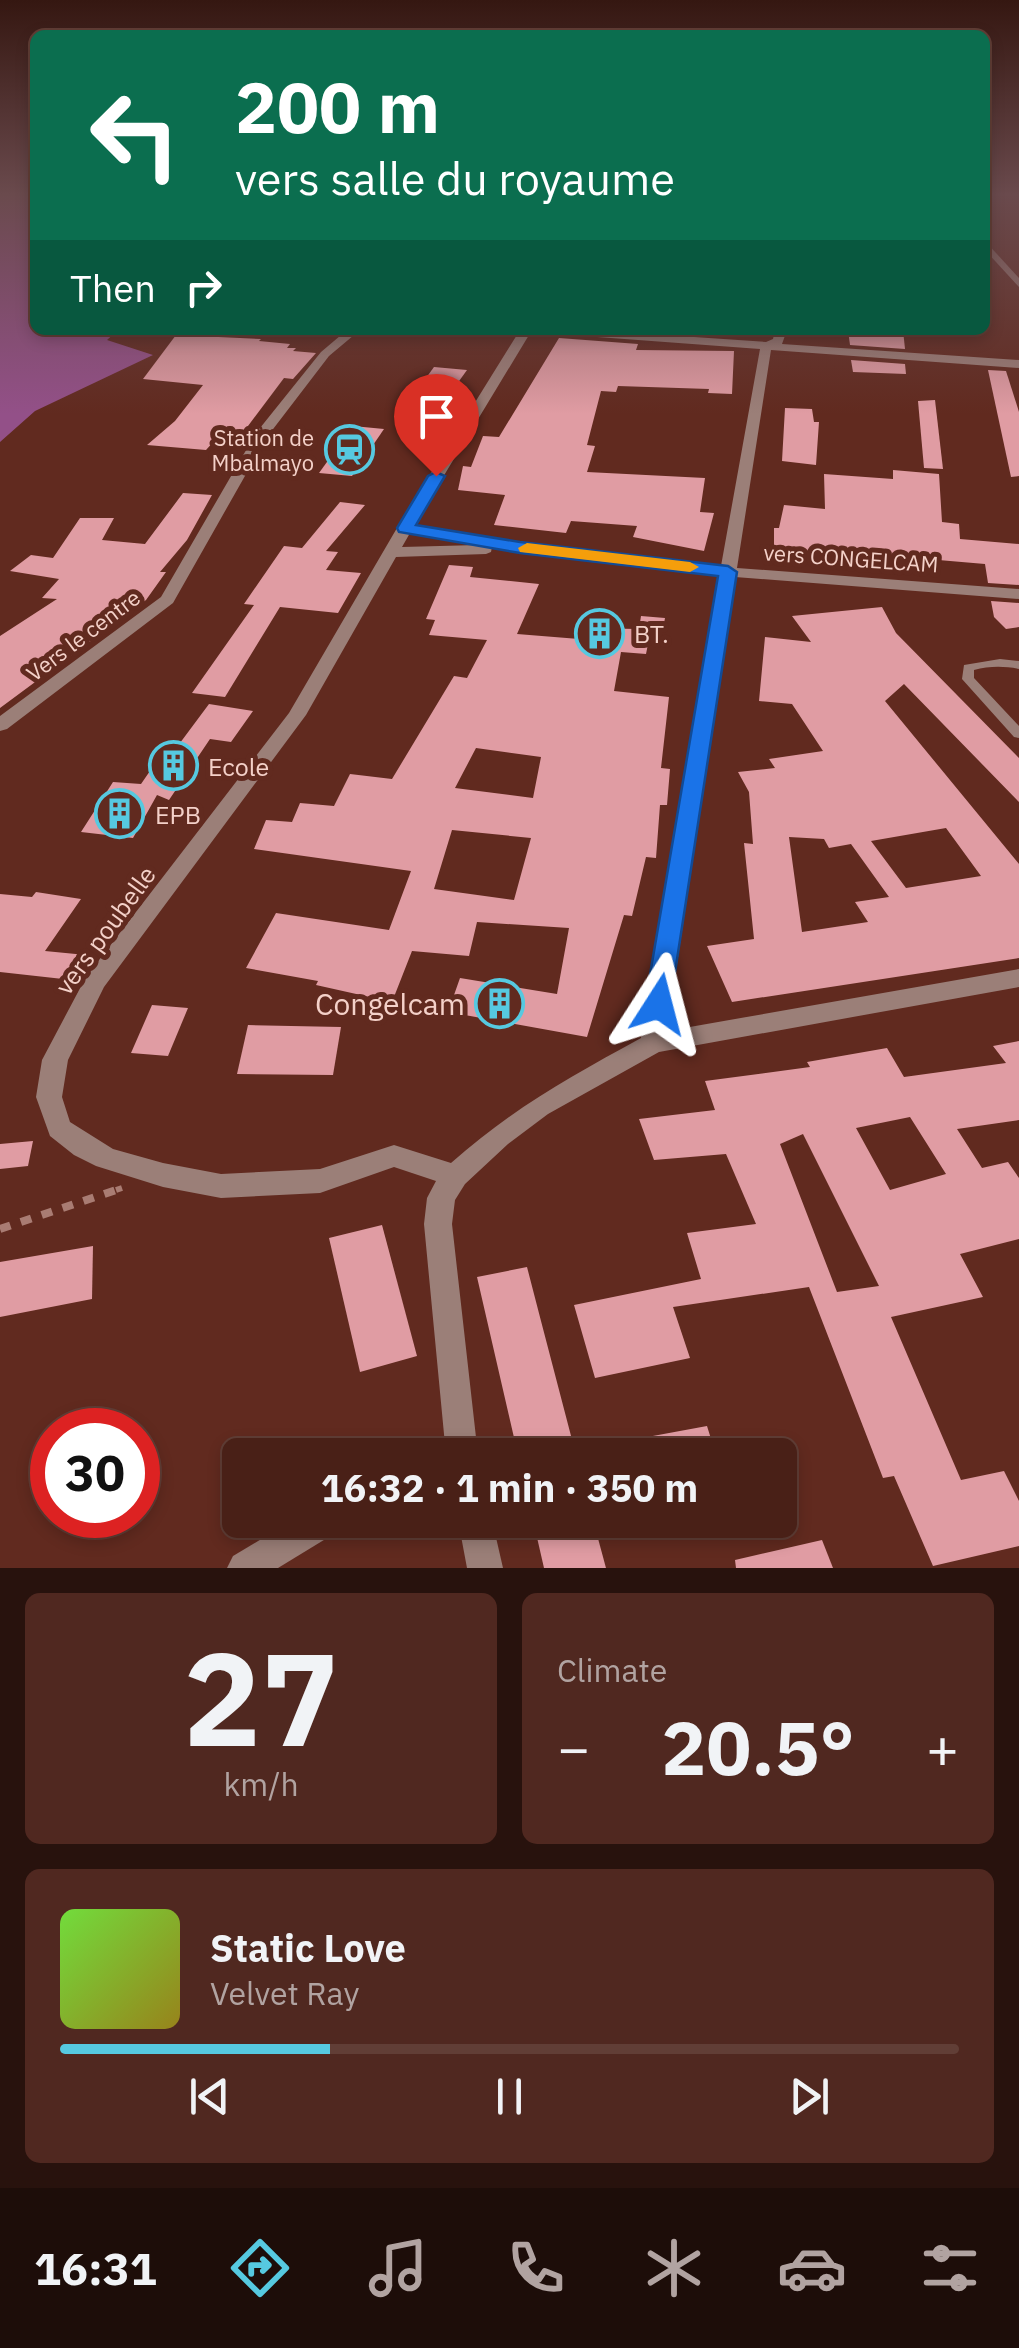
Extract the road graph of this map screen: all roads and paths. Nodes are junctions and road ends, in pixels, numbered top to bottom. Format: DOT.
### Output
graph roads {
  1 [pos="348,335"];
  2 [pos="523,335"];
  3 [pos="609,335"];
  4 [pos="779,335"];
  5 [pos="766,347"];
  6 [pos="1019,364"];
  7 [pos="406,528"];
  8 [pos="520,547"];
  9 [pos="393,552"];
  10 [pos="728,572"];
  11 [pos="1019,594"];
  12 [pos="1019,665"];
  13 [pos="0,725"];
  14 [pos="1019,734"];
  15 [pos="1019,978"];
  16 [pos="653,1043"];
  17 [pos="162,1175"];
  18 [pos="455,1176"];
  19 [pos="0,1228"];
  20 [pos="460,1438"];
  21 [pos="295,1538"];
  22 [pos="478,1538"];
  23 [pos="245,1568"];
  24 [pos="484,1568"];
  1 -- 13 [label="street, Vers le centre"];
  2 -- 7 [label="street, vers poubelle"];
  3 -- 5 [label="street"];
  4 -- 5 [label="street"];
  5 -- 6 [label="street"];
  5 -- 10 [label="street, vers CONGELCAM"];
  7 -- 8 [label="street"];
  7 -- 9 [label="street, vers poubelle"];
  8 -- 9 [label="street"];
  8 -- 10 [label="street"];
  9 -- 17 [label="street, vers poubelle"];
  10 -- 11 [label="street, vers CONGELCAM"];
  10 -- 16 [label="street"];
  12 -- 14 [label="lane"];
  15 -- 16 [label="street"];
  16 -- 18 [label="street"];
  17 -- 18 [label="street, vers poubelle"];
  17 -- 19 [label="path"];
  18 -- 20 [label="street"];
  21 -- 23 [label="street"];
  22 -- 24 [label="street"];
}
